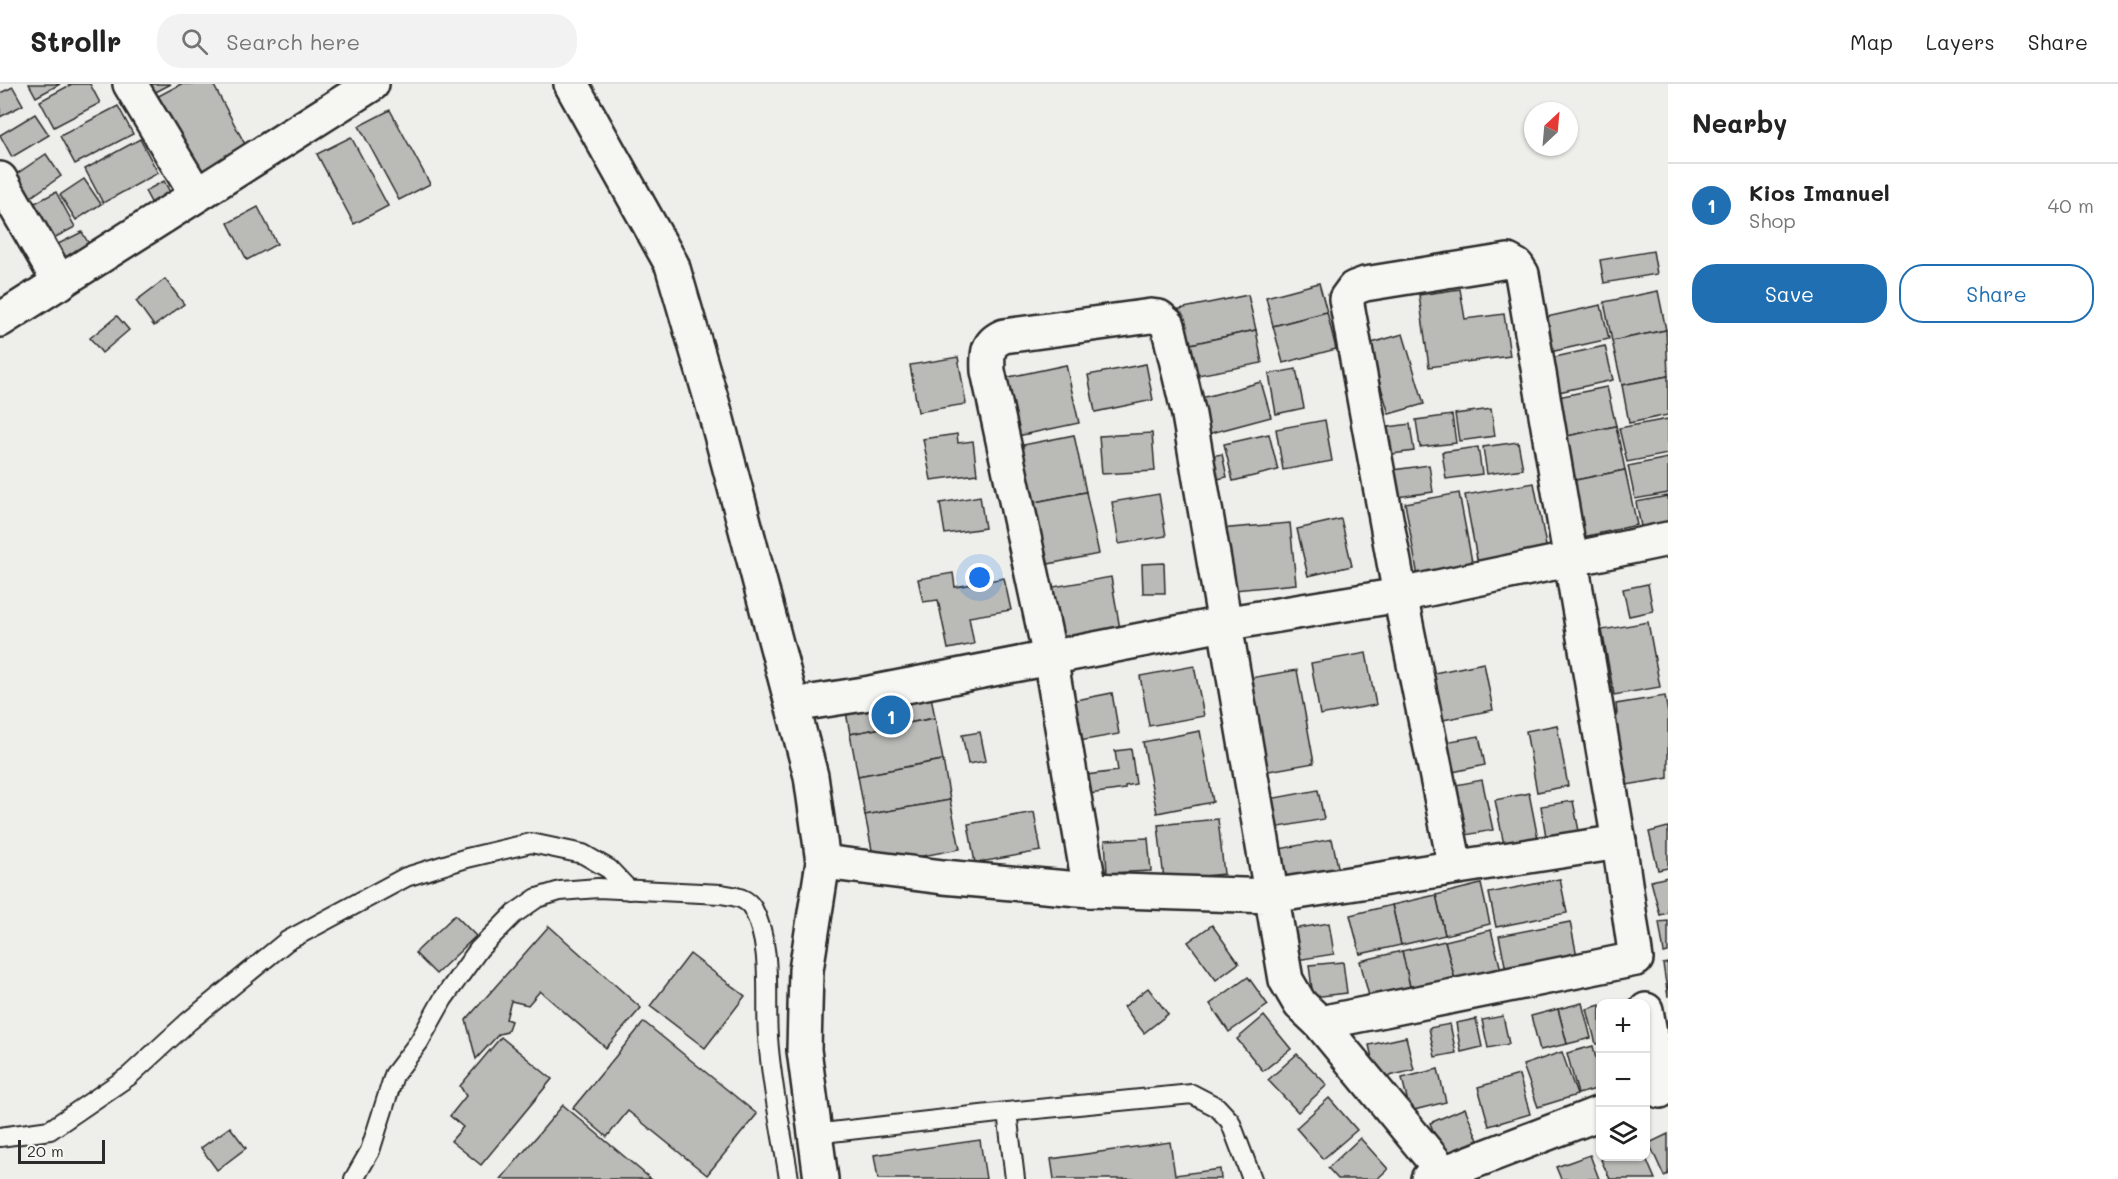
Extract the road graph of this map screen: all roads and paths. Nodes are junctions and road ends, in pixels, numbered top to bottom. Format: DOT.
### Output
graph roads {
  1 [pos="130,84"];
  2 [pos="372,84"];
  3 [pos="571,84"];
  4 [pos="0,179"];
  5 [pos="196,194"];
  6 [pos="60,283"];
  7 [pos="0,320"];
  8 [pos="1668,539"];
  9 [pos="1572,558"];
  10 [pos="1400,595"];
  11 [pos="1223,624"];
  12 [pos="1050,657"];
  13 [pos="793,705"];
  14 [pos="1619,842"];
  15 [pos="824,862"];
  16 [pos="1455,866"];
  17 [pos="629,890"];
  18 [pos="1090,890"];
  19 [pos="1272,896"];
  20 [pos="1636,959"];
  21 [pos="1643,999"];
  22 [pos="1320,1023"];
  23 [pos="1650,1037"];
  24 [pos="1658,1091"];
  25 [pos="1007,1112"];
  26 [pos="1596,1115"];
  27 [pos="814,1134"];
  28 [pos="0,1137"];
  29 [pos="1436,1175"];
  30 [pos="354,1179"];
  31 [pos="789,1179"];
  32 [pos="821,1179"];
  33 [pos="1015,1179"];
  34 [pos="1252,1179"];
  1 -- 5 [label="street"];
  2 -- 5 [label="street"];
  3 -- 13 [label="street"];
  4 -- 6 [label="street"];
  5 -- 6 [label="street"];
  6 -- 7 [label="street"];
  8 -- 9 [label="street"];
  9 -- 10 [label="street"];
  9 -- 10 [label="street"];
  9 -- 14 [label="street"];
  10 -- 11 [label="street"];
  10 -- 16 [label="street"];
  11 -- 12 [label="street"];
  11 -- 12 [label="street"];
  11 -- 19 [label="street"];
  12 -- 13 [label="street"];
  12 -- 18 [label="street"];
  13 -- 15 [label="street"];
  14 -- 16 [label="street"];
  14 -- 20 [label="street"];
  15 -- 18 [label="street"];
  15 -- 27 [label="street"];
  16 -- 19 [label="street"];
  17 -- 28 [label="lane"];
  17 -- 30 [label="lane"];
  17 -- 31 [label="lane"];
  18 -- 19 [label="street"];
  19 -- 22 [label="street"];
  20 -- 21 [label="street"];
  20 -- 22 [label="street"];
  22 -- 29 [label="street"];
  23 -- 24 [label="street"];
  25 -- 27 [label="lane"];
  25 -- 33 [label="lane"];
  25 -- 34 [label="lane"];
  26 -- 29 [label="street"];
  27 -- 32 [label="street"];
}
